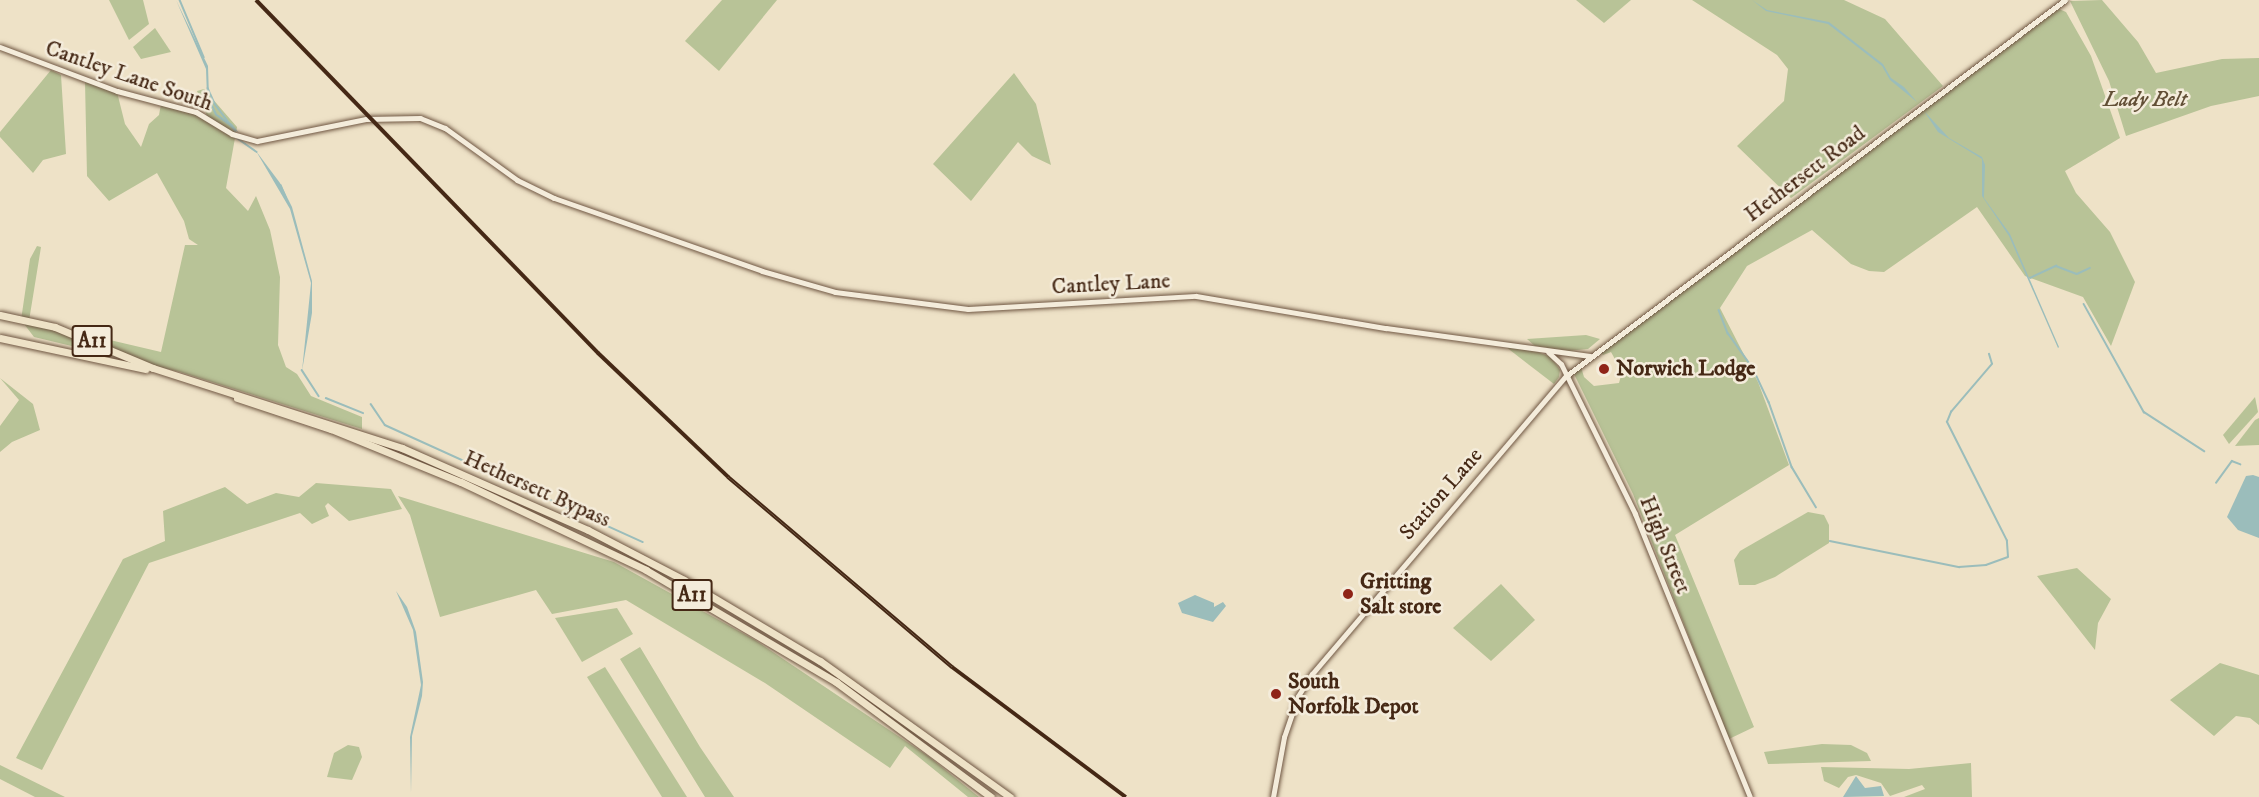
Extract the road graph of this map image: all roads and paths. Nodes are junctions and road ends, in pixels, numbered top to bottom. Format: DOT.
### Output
graph roads {
  1 [pos="2065,0"];
  2 [pos="0,47"];
  3 [pos="680,243"];
  4 [pos="0,315"];
  5 [pos="0,338"];
  6 [pos="1548,351"];
  7 [pos="1590,356"];
  8 [pos="1566,376"];
  9 [pos="991,797"];
  10 [pos="1010,797"];
  11 [pos="1273,797"];
  12 [pos="1750,797"];
  1 -- 7 [label="street, Hethersett Road"];
  2 -- 3 [label="street, Cantley Lane South"];
  3 -- 6 [label="street, Cantley Lane"];
  4 -- 10 [label="highway, Hethersett Bypass / A11"];
  5 -- 9 [label="highway, Hethersett Bypass / A11"];
  6 -- 7 [label="street, Cantley Lane"];
  6 -- 8 [label="street"];
  7 -- 8 [label="street, Hethersett Road"];
  8 -- 11 [label="street, Station Lane"];
  8 -- 12 [label="street, High Street"];
}
